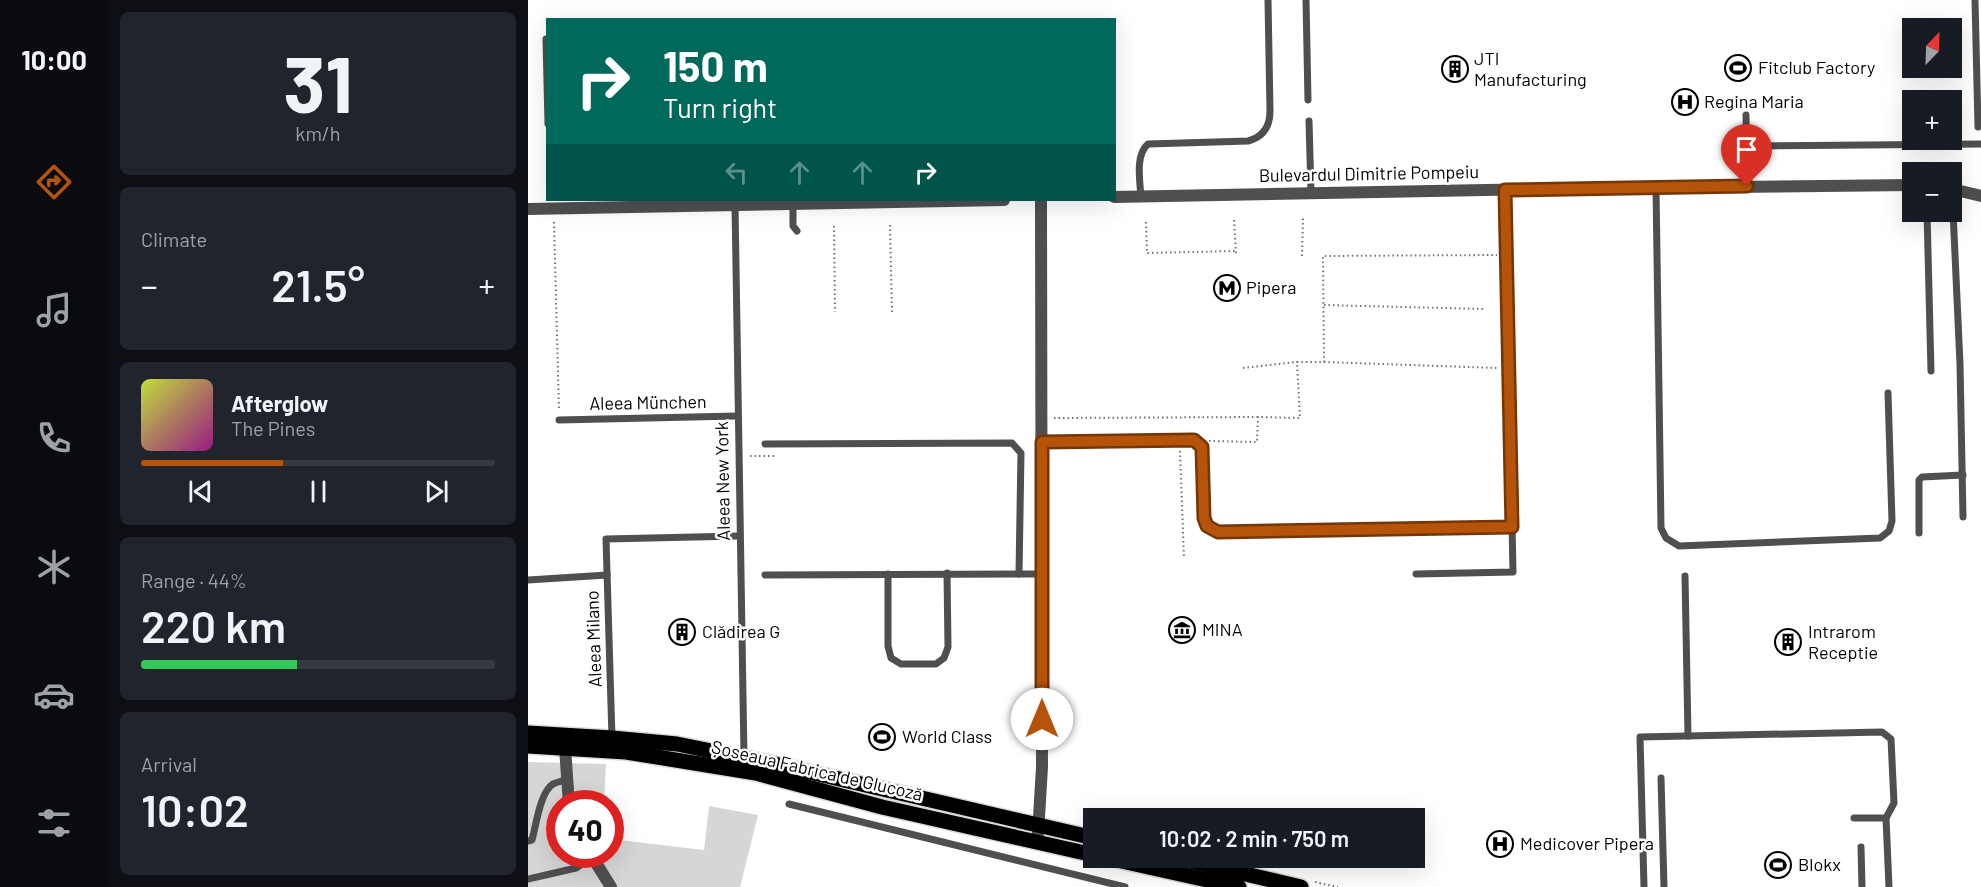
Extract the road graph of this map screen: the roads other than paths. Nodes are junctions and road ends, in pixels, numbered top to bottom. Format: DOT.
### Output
graph roads {
  1 [pos="1268,0"];
  2 [pos="1306,0"];
  3 [pos="1977,1"];
  4 [pos="1978,16"];
  5 [pos="1308,100"];
  6 [pos="1746,115"];
  7 [pos="1309,121"];
  8 [pos="1978,127"];
  9 [pos="1981,144"];
  10 [pos="1746,146"];
  11 [pos="1902,185"];
  12 [pos="1747,186"];
  13 [pos="1656,188"];
  14 [pos="1505,190"];
  15 [pos="1962,191"];
  16 [pos="1311,194"];
  17 [pos="1981,196"];
  18 [pos="1116,197"];
  19 [pos="1140,197"];
  20 [pos="951,201"];
  21 [pos="1041,201"];
  22 [pos="549,204"];
  23 [pos="793,204"];
  24 [pos="735,205"];
  25 [pos="528,209"];
  26 [pos="1927,222"];
  27 [pos="1953,222"];
  28 [pos="793,229"];
  29 [pos="1931,371"];
  30 [pos="1888,393"];
  31 [pos="737,416"];
  32 [pos="559,420"];
  33 [pos="1042,442"];
  34 [pos="765,444"];
  35 [pos="1963,475"];
  36 [pos="1963,518"];
  37 [pos="1512,527"];
  38 [pos="1918,532"];
  39 [pos="739,536"];
  40 [pos="947,573"];
  41 [pos="888,574"];
  42 [pos="1019,574"];
  43 [pos="1042,574"];
  44 [pos="1416,574"];
  45 [pos="607,575"];
  46 [pos="765,575"];
  47 [pos="1685,576"];
  48 [pos="528,580"];
  49 [pos="528,733"];
  50 [pos="1688,736"];
  51 [pos="612,738"];
  52 [pos="528,746"];
  53 [pos="565,748"];
  54 [pos="744,757"];
  55 [pos="1661,778"];
  56 [pos="567,779"];
  57 [pos="568,790"];
  58 [pos="789,804"];
  59 [pos="1854,818"];
  60 [pos="1886,818"];
  61 [pos="1039,825"];
  62 [pos="1083,835"];
  63 [pos="528,842"];
  64 [pos="1037,843"];
  65 [pos="1861,847"];
  66 [pos="1083,853"];
  67 [pos="576,868"];
  68 [pos="599,868"];
  69 [pos="1153,868"];
  70 [pos="1220,868"];
  71 [pos="528,879"];
  72 [pos="611,887"];
  73 [pos="1125,887"];
  74 [pos="1239,887"];
  75 [pos="1301,887"];
  76 [pos="1644,887"];
  77 [pos="1664,887"];
  78 [pos="1862,887"];
  79 [pos="1889,887"];
  1 -- 19 [label="lane"];
  2 -- 5 [label="lane"];
  3 -- 4 [label="lane"];
  4 -- 8 [label="lane"];
  6 -- 10 [label="lane"];
  7 -- 16 [label="lane"];
  9 -- 10 [label="lane"];
  10 -- 12 [label="lane"];
  11 -- 12 [label="street, Bulevardul Dimitrie Pompeiu"];
  12 -- 13 [label="street, Bulevardul Dimitrie Pompeiu"];
  13 -- 14 [label="street, Bulevardul Dimitrie Pompeiu"];
  13 -- 30 [label="lane"];
  14 -- 16 [label="street, Bulevardul Dimitrie Pompeiu"];
  14 -- 37 [label="lane"];
  15 -- 17 [label="street"];
  16 -- 19 [label="street, Bulevardul Dimitrie Pompeiu"];
  18 -- 19 [label="street, Bulevardul Dimitrie Pompeiu"];
  20 -- 23 [label="street"];
  21 -- 33 [label="street"];
  22 -- 24 [label="street"];
  22 -- 25 [label="street"];
  23 -- 24 [label="street"];
  23 -- 28 [label="lane"];
  24 -- 31 [label="lane, Aleea New York"];
  26 -- 29 [label="lane"];
  27 -- 35 [label="lane"];
  31 -- 32 [label="lane, Aleea München"];
  31 -- 39 [label="lane, Aleea New York"];
  33 -- 37 [label="lane"];
  33 -- 43 [label="street"];
  34 -- 42 [label="lane"];
  35 -- 36 [label="lane"];
  35 -- 38 [label="lane"];
  37 -- 44 [label="lane"];
  39 -- 45 [label="lane, Aleea Milano"];
  39 -- 54 [label="lane, Aleea New York"];
  40 -- 41 [label="lane"];
  40 -- 41 [label="lane"];
  40 -- 42 [label="lane"];
  41 -- 46 [label="lane"];
  42 -- 43 [label="lane"];
  43 -- 61 [label="street"];
  45 -- 48 [label="lane"];
  45 -- 51 [label="lane, Aleea Milano"];
  47 -- 50 [label="lane"];
  49 -- 51 [label="main road, Șoseaua Fabrica de Glucoză"];
  50 -- 60 [label="lane"];
  50 -- 76 [label="lane"];
  51 -- 54 [label="main road, Șoseaua Fabrica de Glucoză"];
  52 -- 53 [label="main road, Șoseaua Fabrica de Glucoză"];
  53 -- 56 [label="street"];
  53 -- 64 [label="main road, Șoseaua Fabrica de Glucoză"];
  54 -- 61 [label="main road, Șoseaua Fabrica de Glucoză"];
  55 -- 77 [label="lane"];
  56 -- 57 [label="street"];
  56 -- 63 [label="lane"];
  58 -- 73 [label="lane"];
  59 -- 60 [label="lane"];
  60 -- 79 [label="lane"];
  61 -- 62 [label="main road, Șoseaua Fabrica de Glucoză"];
  61 -- 64 [label="street"];
  64 -- 66 [label="main road, Șoseaua Fabrica de Glucoză"];
  65 -- 78 [label="lane"];
  67 -- 71 [label="lane"];
  68 -- 72 [label="street"];
  69 -- 74 [label="main road"];
  70 -- 75 [label="main road"];
}
